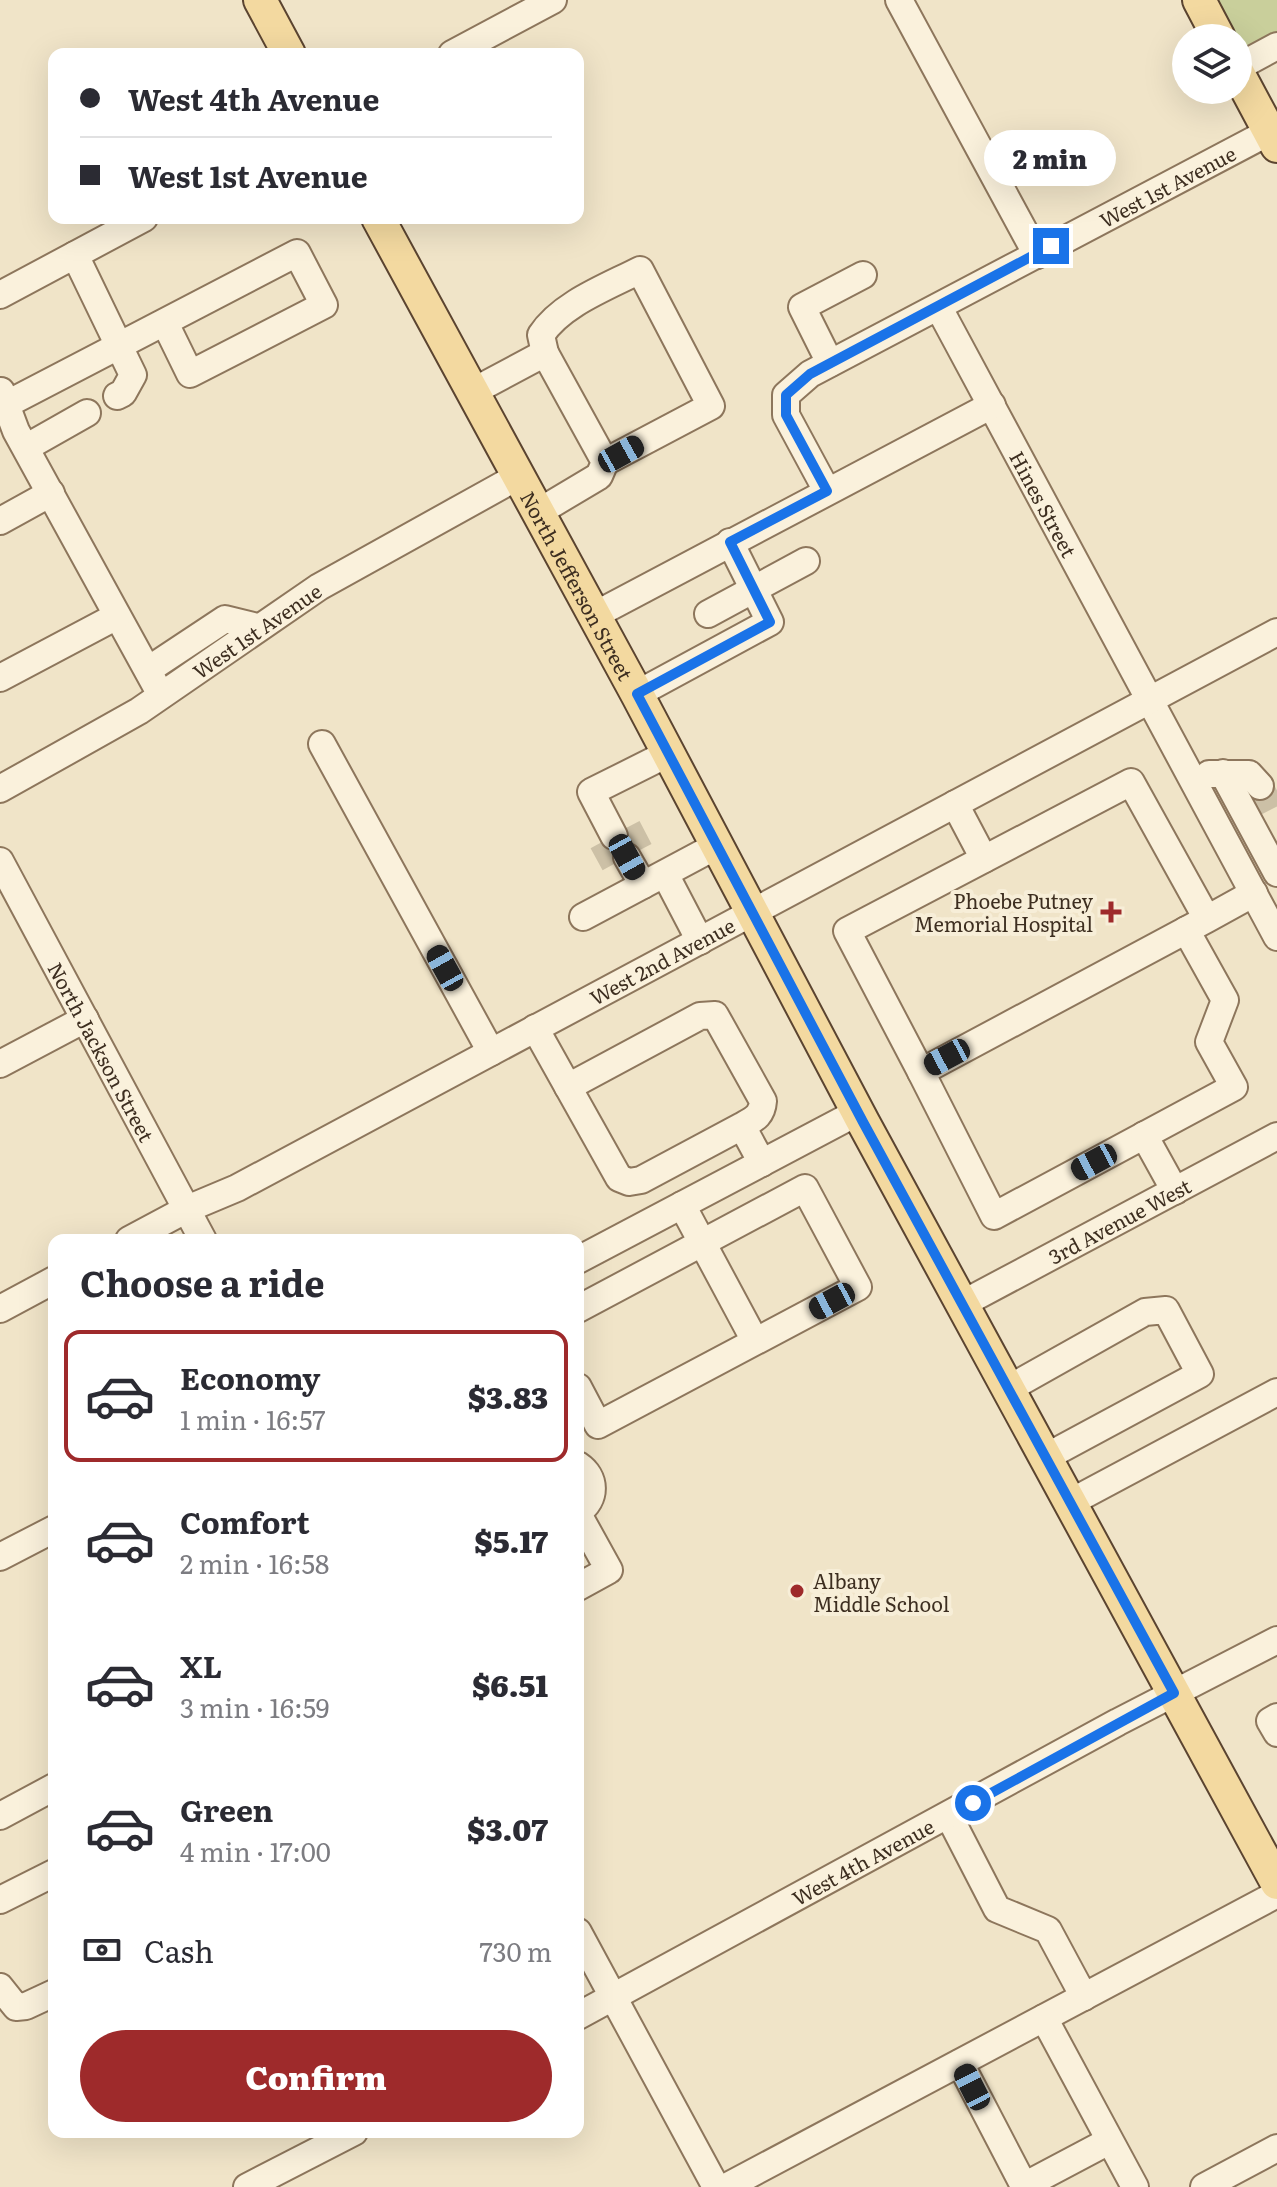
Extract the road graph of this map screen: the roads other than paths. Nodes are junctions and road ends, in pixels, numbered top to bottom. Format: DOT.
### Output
graph roads {
  1 [pos="260,0"];
  2 [pos="553,0"];
  3 [pos="899,0"];
  4 [pos="1199,0"];
  5 [pos="1212,24"];
  6 [pos="1277,46"];
  7 [pos="286,48"];
  8 [pos="463,48"];
  9 [pos="1252,59"];
  10 [pos="1252,99"];
  11 [pos="1273,139"];
  12 [pos="133,224"];
  13 [pos="381,224"];
  14 [pos="75,255"];
  15 [pos="1037,255"];
  16 [pos="863,275"];
  17 [pos="0,295"];
  18 [pos="939,308"];
  19 [pos="165,323"];
  20 [pos="119,345"];
  21 [pos="545,353"];
  22 [pos="830,363"];
  23 [pos="472,392"];
  24 [pos="117,396"];
  25 [pos="4,397"];
  26 [pos="992,405"];
  27 [pos="87,413"];
  28 [pos="14,439"];
  29 [pos="605,462"];
  30 [pos="517,477"];
  31 [pos="827,491"];
  32 [pos="51,493"];
  33 [pos="537,513"];
  34 [pos="0,521"];
  35 [pos="730,542"];
  36 [pos="806,561"];
  37 [pos="754,590"];
  38 [pos="708,614"];
  39 [pos="117,616"];
  40 [pos="593,616"];
  41 [pos="257,627"];
  42 [pos="1277,632"];
  43 [pos="148,670"];
  44 [pos="0,678"];
  45 [pos="637,694"];
  46 [pos="161,695"];
  47 [pos="1150,700"];
  48 [pos="322,744"];
  49 [pos="667,754"];
  50 [pos="1223,773"];
  51 [pos="1189,774"];
  52 [pos="1260,786"];
  53 [pos="0,789"];
  54 [pos="955,804"];
  55 [pos="716,846"];
  56 [pos="627,853"];
  57 [pos="984,859"];
  58 [pos="0,861"];
  59 [pos="1277,873"];
  60 [pos="1254,893"];
  61 [pos="752,912"];
  62 [pos="583,917"];
  63 [pos="1196,924"];
  64 [pos="1275,927"];
  65 [pos="700,941"];
  66 [pos="85,1019"];
  67 [pos="535,1028"];
  68 [pos="491,1052"];
  69 [pos="0,1064"];
  70 [pos="921,1072"];
  71 [pos="568,1087"];
  72 [pos="858,1112"];
  73 [pos="742,1126"];
  74 [pos="1144,1135"];
  75 [pos="1277,1136"];
  76 [pos="762,1163"];
  77 [pos="1175,1191"];
  78 [pos="682,1205"];
  79 [pos="187,1209"];
  80 [pos="140,1234"];
  81 [pos="200,1234"];
  82 [pos="702,1243"];
  83 [pos="584,1257"];
  84 [pos="48,1283"];
  85 [pos="962,1304"];
  86 [pos="584,1306"];
  87 [pos="0,1309"];
  88 [pos="755,1341"];
  89 [pos="1008,1389"];
  90 [pos="1277,1392"];
  91 [pos="584,1398"];
  92 [pos="1046,1457"];
  93 [pos="584,1470"];
  94 [pos="1071,1502"];
  95 [pos="584,1506"];
  96 [pos="584,1524"];
  97 [pos="48,1532"];
  98 [pos="0,1557"];
  99 [pos="584,1584"];
  100 [pos="1277,1640"];
  101 [pos="1174,1693"];
  102 [pos="1277,1717"];
  103 [pos="1277,1733"];
  104 [pos="48,1790"];
  105 [pos="0,1816"];
  106 [pos="949,1816"];
  107 [pos="48,1876"];
  108 [pos="1277,1883"];
  109 [pos="1277,1894"];
  110 [pos="0,1900"];
  111 [pos="584,1943"];
  112 [pos="0,1987"];
  113 [pos="48,1996"];
  114 [pos="1084,1997"];
  115 [pos="613,1998"];
  116 [pos="584,2013"];
  117 [pos="1044,2018"];
  118 [pos="960,2063"];
  119 [pos="314,2141"];
  120 [pos="1109,2141"];
  121 [pos="1277,2148"];
  122 [pos="247,2187"];
  123 [pos="716,2187"];
  124 [pos="726,2187"];
  125 [pos="1135,2187"];
  126 [pos="1204,2187"];
  1 -- 7 [label="main road"];
  2 -- 8 [label="street"];
  3 -- 15 [label="street"];
  4 -- 5 [label="main road"];
  6 -- 9 [label="street"];
  10 -- 11 [label="main road"];
  11 -- 15 [label="street, West 1st Avenue"];
  12 -- 14 [label="street"];
  13 -- 23 [label="main road, North Jefferson Street"];
  14 -- 17 [label="street"];
  14 -- 20 [label="street"];
  15 -- 18 [label="street, West 1st Avenue"];
  16 -- 22 [label="street"];
  18 -- 22 [label="street, West 1st Avenue"];
  18 -- 26 [label="street, Hines Street"];
  19 -- 19 [label="street"];
  19 -- 20 [label="street"];
  20 -- 24 [label="street"];
  20 -- 25 [label="street"];
  21 -- 23 [label="street"];
  21 -- 29 [label="street"];
  21 -- 29 [label="street"];
  22 -- 31 [label="street, West 1st Avenue"];
  23 -- 30 [label="main road, North Jefferson Street"];
  25 -- 28 [label="street"];
  26 -- 31 [label="street"];
  26 -- 47 [label="street, Hines Street"];
  27 -- 28 [label="street"];
  28 -- 32 [label="street"];
  29 -- 33 [label="street"];
  30 -- 33 [label="main road, North Jefferson Street"];
  30 -- 41 [label="street, West 1st Avenue"];
  31 -- 35 [label="street"];
  32 -- 34 [label="street"];
  32 -- 39 [label="street"];
  33 -- 40 [label="main road, North Jefferson Street"];
  35 -- 37 [label="street"];
  35 -- 40 [label="street"];
  36 -- 37 [label="street"];
  37 -- 38 [label="street"];
  37 -- 45 [label="street"];
  39 -- 43 [label="street"];
  39 -- 44 [label="street"];
  40 -- 45 [label="main road, North Jefferson Street"];
  41 -- 43 [label="street"];
  41 -- 46 [label="street, West 1st Avenue"];
  42 -- 47 [label="street, West 2nd Avenue"];
  43 -- 46 [label="street"];
  45 -- 49 [label="main road, North Jefferson Street"];
  46 -- 53 [label="street, West 1st Avenue"];
  47 -- 51 [label="street"];
  47 -- 54 [label="street, West 2nd Avenue"];
  48 -- 68 [label="street"];
  49 -- 55 [label="main road, North Jefferson Street"];
  49 -- 56 [label="street"];
  50 -- 51 [label="street"];
  50 -- 52 [label="street"];
  50 -- 59 [label="street"];
  51 -- 60 [label="street"];
  54 -- 57 [label="street"];
  54 -- 61 [label="street, West 2nd Avenue"];
  55 -- 56 [label="street"];
  55 -- 61 [label="main road, North Jefferson Street"];
  56 -- 62 [label="street"];
  56 -- 65 [label="street"];
  57 -- 63 [label="street"];
  57 -- 70 [label="street"];
  58 -- 66 [label="street, North Jackson Street"];
  60 -- 63 [label="street"];
  60 -- 64 [label="street"];
  61 -- 65 [label="street, West 2nd Avenue"];
  61 -- 72 [label="main road, North Jefferson Street"];
  63 -- 70 [label="street"];
  63 -- 74 [label="street"];
  65 -- 67 [label="street, West 2nd Avenue"];
  66 -- 69 [label="street"];
  66 -- 79 [label="street, North Jackson Street"];
  67 -- 68 [label="street, West 2nd Avenue"];
  67 -- 71 [label="street"];
  68 -- 79 [label="street, West 2nd Avenue"];
  70 -- 74 [label="street"];
  71 -- 73 [label="street"];
  71 -- 73 [label="street"];
  72 -- 76 [label="street"];
  72 -- 85 [label="main road, North Jefferson Street"];
  73 -- 76 [label="street"];
  74 -- 77 [label="street"];
  75 -- 77 [label="street, 3rd Avenue West"];
  76 -- 78 [label="street"];
  77 -- 85 [label="street, 3rd Avenue West"];
  78 -- 82 [label="street"];
  78 -- 83 [label="street"];
  79 -- 80 [label="street, West 2nd Avenue"];
  79 -- 81 [label="street, North Jackson Street"];
  82 -- 86 [label="street"];
  82 -- 88 [label="street"];
  82 -- 88 [label="street"];
  84 -- 87 [label="street"];
  85 -- 89 [label="main road, North Jefferson Street"];
  88 -- 91 [label="street"];
  89 -- 92 [label="main road, North Jefferson Street"];
  89 -- 92 [label="street"];
  90 -- 94 [label="street"];
  92 -- 94 [label="main road, North Jefferson Street"];
  93 -- 95 [label="street"];
  94 -- 101 [label="main road, North Jefferson Street"];
  96 -- 99 [label="street"];
  97 -- 98 [label="street"];
  100 -- 101 [label="street, West 4th Avenue"];
  101 -- 106 [label="street, West 4th Avenue"];
  101 -- 108 [label="main road, North Jefferson Street"];
  102 -- 103 [label="street"];
  104 -- 105 [label="street"];
  106 -- 114 [label="street"];
  106 -- 115 [label="street, West 4th Avenue"];
  107 -- 110 [label="street"];
  109 -- 114 [label="street"];
  111 -- 115 [label="street"];
  112 -- 113 [label="street"];
  114 -- 117 [label="street"];
  115 -- 116 [label="street, West 4th Avenue"];
  115 -- 123 [label="street"];
  117 -- 118 [label="street"];
  117 -- 120 [label="street"];
  118 -- 120 [label="street"];
  118 -- 124 [label="street"];
  119 -- 122 [label="street"];
  120 -- 125 [label="street"];
  121 -- 126 [label="street"];
}
